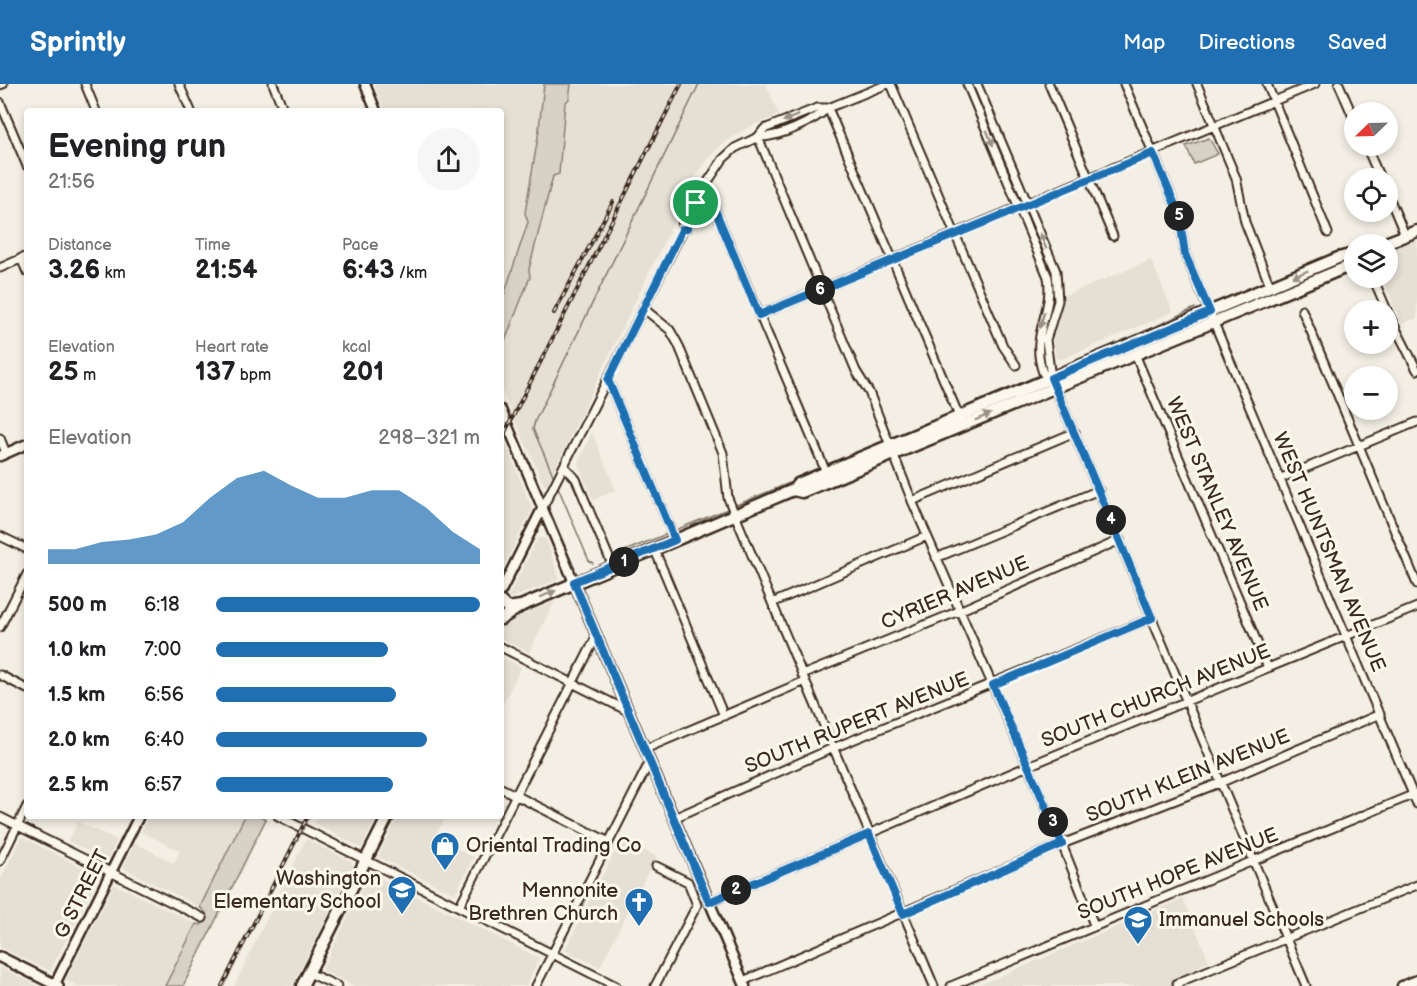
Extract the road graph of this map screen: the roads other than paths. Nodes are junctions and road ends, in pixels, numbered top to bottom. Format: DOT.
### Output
graph roads {
  1 [pos="85,84"];
  2 [pos="179,84"];
  3 [pos="273,84"];
  4 [pos="365,84"];
  5 [pos="890,84"];
  6 [pos="967,84"];
  7 [pos="977,84"];
  8 [pos="1049,84"];
  9 [pos="1124,84"];
  10 [pos="1197,84"];
  11 [pos="1267,84"];
  12 [pos="1315,84"];
  13 [pos="1339,84"];
  14 [pos="1274,101"];
  15 [pos="0,102"];
  16 [pos="1347,102"];
  17 [pos="95,108"];
  18 [pos="190,108"];
  19 [pos="283,108"];
  20 [pos="374,108"];
  21 [pos="828,108"];
  22 [pos="1215,127"];
  23 [pos="758,137"];
  24 [pos="1153,153"];
  25 [pos="24,159"];
  26 [pos="1089,178"];
  27 [pos="705,186"];
  28 [pos="1027,204"];
  29 [pos="1019,207"];
  30 [pos="1398,219"];
  31 [pos="1417,231"];
  32 [pos="1328,233"];
  33 [pos="955,234"];
  34 [pos="1405,235"];
  35 [pos="1113,236"];
  36 [pos="1398,238"];
  37 [pos="24,257"];
  38 [pos="1344,258"];
  39 [pos="894,259"];
  40 [pos="0,268"];
  41 [pos="1344,268"];
  42 [pos="1270,286"];
  43 [pos="822,290"];
  44 [pos="642,308"];
  45 [pos="1302,310"];
  46 [pos="759,315"];
  47 [pos="1213,316"];
  48 [pos="1398,332"];
  49 [pos="1135,354"];
  50 [pos="1016,365"];
  51 [pos="1417,367"];
  52 [pos="608,380"];
  53 [pos="1053,383"];
  54 [pos="959,416"];
  55 [pos="504,417"];
  56 [pos="1417,422"];
  57 [pos="1075,432"];
  58 [pos="0,438"];
  59 [pos="24,445"];
  60 [pos="1359,446"];
  61 [pos="892,449"];
  62 [pos="3,454"];
  63 [pos="564,466"];
  64 [pos="826,472"];
  65 [pos="1280,479"];
  66 [pos="793,490"];
  67 [pos="1099,490"];
  68 [pos="912,501"];
  69 [pos="543,507"];
  70 [pos="735,515"];
  71 [pos="0,536"];
  72 [pos="927,536"];
  73 [pos="675,540"];
  74 [pos="1120,540"];
  75 [pos="24,548"];
  76 [pos="654,548"];
  77 [pos="936,558"];
  78 [pos="613,567"];
  79 [pos="24,580"];
  80 [pos="574,582"];
  81 [pos="1417,584"];
  82 [pos="504,585"];
  83 [pos="772,603"];
  84 [pos="504,604"];
  85 [pos="522,606"];
  86 [pos="1417,607"];
  87 [pos="959,611"];
  88 [pos="504,617"];
  89 [pos="1152,618"];
  90 [pos="0,627"];
  91 [pos="597,635"];
  92 [pos="1346,636"];
  93 [pos="504,648"];
  94 [pos="1268,668"];
  95 [pos="0,675"];
  96 [pos="804,678"];
  97 [pos="573,683"];
  98 [pos="993,685"];
  99 [pos="24,687"];
  100 [pos="1187,701"];
  101 [pos="628,711"];
  102 [pos="1380,714"];
  103 [pos="724,716"];
  104 [pos="833,748"];
  105 [pos="645,749"];
  106 [pos="650,761"];
  107 [pos="1028,766"];
  108 [pos="1222,782"];
  109 [pos="504,789"];
  110 [pos="1415,794"];
  111 [pos="516,795"];
  112 [pos="1417,804"];
  113 [pos="24,812"];
  114 [pos="0,817"];
  115 [pos="674,818"];
  116 [pos="138,819"];
  117 [pos="284,819"];
  118 [pos="387,819"];
  119 [pos="504,819"];
  120 [pos="504,819"];
  121 [pos="17,825"];
  122 [pos="869,834"];
  123 [pos="609,842"];
  124 [pos="1062,844"];
  125 [pos="1255,860"];
  126 [pos="0,861"];
  127 [pos="366,861"];
  128 [pos="656,866"];
  129 [pos="111,872"];
  130 [pos="1417,885"];
  131 [pos="709,902"];
  132 [pos="459,907"];
  133 [pos="903,914"];
  134 [pos="204,918"];
  135 [pos="1094,925"];
  136 [pos="1287,939"];
  137 [pos="552,954"];
  138 [pos="0,957"];
  139 [pos="309,973"];
  140 [pos="1417,980"];
  141 [pos="744,984"];
  142 [pos="55,985"];
  143 [pos="1177,985"];
  144 [pos="302,986"];
  145 [pos="337,986"];
  146 [pos="536,986"];
  147 [pos="616,986"];
  148 [pos="656,986"];
  149 [pos="934,986"];
  150 [pos="951,986"];
  151 [pos="1306,986"];
  152 [pos="1402,986"];
  1 -- 17 [label="street"];
  2 -- 18 [label="street"];
  3 -- 19 [label="street"];
  4 -- 20 [label="street"];
  5 -- 21 [label="street"];
  5 -- 33 [label="street"];
  6 -- 29 [label="street, one-way"];
  7 -- 28 [label="street"];
  8 -- 26 [label="street"];
  9 -- 24 [label="street, WEST HUNTSMAN AVENUE"];
  10 -- 22 [label="street"];
  11 -- 14 [label="street"];
  12 -- 14 [label="street"];
  13 -- 16 [label="street"];
  14 -- 22 [label="street"];
  14 -- 32 [label="street"];
  15 -- 25 [label="street"];
  21 -- 23 [label="street"];
  21 -- 39 [label="street"];
  22 -- 24 [label="street"];
  22 -- 42 [label="street"];
  23 -- 27 [label="street"];
  23 -- 43 [label="street"];
  24 -- 26 [label="street"];
  24 -- 47 [label="street, WEST HUNTSMAN AVENUE"];
  26 -- 28 [label="street"];
  26 -- 35 [label="street"];
  27 -- 44 [label="street"];
  27 -- 46 [label="street"];
  28 -- 29 [label="street"];
  53 -- 28 [label="street, one-way"];
  29 -- 33 [label="street"];
  29 -- 53 [label="street, one-way"];
  30 -- 34 [label="street"];
  31 -- 34 [label="main road"];
  33 -- 39 [label="street"];
  33 -- 50 [label="street"];
  34 -- 36 [label="main road"];
  37 -- 40 [label="street"];
  38 -- 42 [label="main road, one-way"];
  39 -- 43 [label="street"];
  39 -- 54 [label="street"];
  41 -- 47 [label="main road"];
  42 -- 47 [label="main road"];
  43 -- 46 [label="street"];
  43 -- 61 [label="street"];
  44 -- 52 [label="street"];
  44 -- 70 [label="street"];
  45 -- 60 [label="street"];
  46 -- 64 [label="street"];
  47 -- 49 [label="main road"];
  47 -- 53 [label="main road"];
  47 -- 65 [label="street, WEST HUNTSMAN AVENUE"];
  48 -- 51 [label="street"];
  49 -- 53 [label="main road"];
  49 -- 94 [label="street, WEST STANLEY AVENUE"];
  52 -- 63 [label="street"];
  52 -- 73 [label="street"];
  53 -- 54 [label="main road"];
  53 -- 57 [label="street"];
  61 -- 53 [label="main road, one-way"];
  54 -- 61 [label="main road"];
  55 -- 69 [label="street"];
  56 -- 60 [label="street"];
  57 -- 67 [label="street"];
  57 -- 68 [label="street"];
  58 -- 62 [label="street"];
  59 -- 62 [label="street"];
  60 -- 65 [label="street"];
  60 -- 81 [label="street"];
  61 -- 64 [label="main road"];
  61 -- 66 [label="main road"];
  61 -- 68 [label="street"];
  63 -- 69 [label="street"];
  63 -- 78 [label="street"];
  64 -- 66 [label="main road"];
  65 -- 92 [label="street, WEST HUNTSMAN AVENUE"];
  66 -- 70 [label="main road"];
  67 -- 74 [label="street"];
  67 -- 77 [label="street"];
  68 -- 72 [label="street"];
  69 -- 80 [label="street"];
  69 -- 82 [label="street"];
  70 -- 73 [label="main road"];
  70 -- 83 [label="street"];
  71 -- 75 [label="street"];
  72 -- 77 [label="street"];
  72 -- 83 [label="street"];
  73 -- 76 [label="main road"];
  74 -- 87 [label="street, CYRIER AVENUE"];
  74 -- 89 [label="street"];
  76 -- 78 [label="main road"];
  76 -- 103 [label="street"];
  77 -- 87 [label="street"];
  78 -- 80 [label="main road"];
  79 -- 90 [label="street"];
  85 -- 80 [label="main road, one-way"];
  80 -- 91 [label="street"];
  83 -- 96 [label="street"];
  84 -- 85 [label="main road"];
  85 -- 88 [label="main road"];
  86 -- 92 [label="street, SOUTH CHURCH AVENUE"];
  87 -- 96 [label="street, CYRIER AVENUE"];
  87 -- 98 [label="street"];
  89 -- 98 [label="street, SOUTH RUPERT AVENUE"];
  89 -- 100 [label="street"];
  91 -- 97 [label="street"];
  91 -- 101 [label="street"];
  92 -- 94 [label="street, SOUTH CHURCH AVENUE"];
  92 -- 102 [label="street, WEST HUNTSMAN AVENUE"];
  93 -- 97 [label="street"];
  94 -- 100 [label="street, SOUTH CHURCH AVENUE"];
  95 -- 99 [label="street"];
  96 -- 103 [label="street, CYRIER AVENUE"];
  96 -- 104 [label="street"];
  97 -- 101 [label="street"];
  97 -- 111 [label="street"];
  98 -- 104 [label="street, SOUTH RUPERT AVENUE"];
  98 -- 107 [label="street"];
  100 -- 107 [label="street, SOUTH CHURCH AVENUE"];
  100 -- 108 [label="street"];
  101 -- 105 [label="street"];
  102 -- 108 [label="street, SOUTH KLEIN AVENUE"];
  102 -- 110 [label="street, WEST HUNTSMAN AVENUE"];
  103 -- 105 [label="street, CYRIER AVENUE"];
  104 -- 115 [label="street, SOUTH RUPERT AVENUE"];
  104 -- 122 [label="street"];
  105 -- 106 [label="street"];
  106 -- 115 [label="street"];
  106 -- 123 [label="street"];
  107 -- 122 [label="street, SOUTH CHURCH AVENUE"];
  107 -- 124 [label="street"];
  108 -- 124 [label="street, SOUTH KLEIN AVENUE"];
  108 -- 125 [label="street"];
  109 -- 111 [label="street"];
  110 -- 112 [label="street, WEST HUNTSMAN AVENUE"];
  110 -- 125 [label="street, SOUTH HOPE AVENUE"];
  111 -- 120 [label="street"];
  111 -- 123 [label="street"];
  113 -- 121 [label="street"];
  114 -- 121 [label="street"];
  115 -- 131 [label="street"];
  116 -- 129 [label="street, G STREET"];
  117 -- 127 [label="street"];
  118 -- 127 [label="main road"];
  119 -- 132 [label="street"];
  121 -- 126 [label="street"];
  121 -- 129 [label="street"];
  122 -- 131 [label="street, SOUTH CHURCH AVENUE"];
  122 -- 133 [label="street"];
  123 -- 137 [label="street"];
  124 -- 133 [label="street, SOUTH KLEIN AVENUE"];
  124 -- 135 [label="street"];
  125 -- 135 [label="street, SOUTH HOPE AVENUE"];
  125 -- 136 [label="street"];
  127 -- 132 [label="street"];
  127 -- 139 [label="main road"];
  128 -- 148 [label="street"];
  129 -- 134 [label="street"];
  129 -- 142 [label="street, G STREET"];
  130 -- 136 [label="street"];
  131 -- 141 [label="street"];
  132 -- 137 [label="street"];
  133 -- 141 [label="street, SOUTH KLEIN AVENUE"];
  133 -- 149 [label="street"];
  135 -- 150 [label="street, SOUTH HOPE AVENUE"];
  136 -- 143 [label="street"];
  136 -- 151 [label="street"];
  137 -- 146 [label="street"];
  137 -- 147 [label="street"];
  138 -- 142 [label="main road"];
  139 -- 144 [label="main road"];
  139 -- 145 [label="street"];
  140 -- 152 [label="street"];
}
